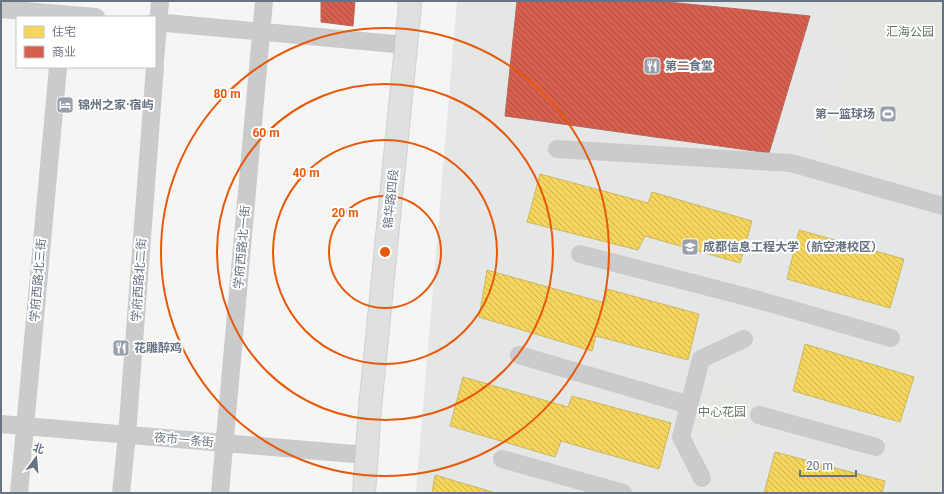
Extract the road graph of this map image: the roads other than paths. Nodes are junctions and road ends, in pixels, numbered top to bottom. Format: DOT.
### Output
graph roads {
  1 [pos="160,1"];
  2 [pos="264,1"];
  3 [pos="409,1"];
  4 [pos="1,9"];
  5 [pos="63,11"];
  6 [pos="90,16"];
  7 [pos="156,22"];
  8 [pos="261,32"];
  9 [pos="406,45"];
  10 [pos="58,68"];
  11 [pos="155,68"];
  12 [pos="557,149"];
  13 [pos="943,206"];
  14 [pos="580,254"];
  15 [pos="891,338"];
  16 [pos="744,339"];
  17 [pos="519,355"];
  18 [pos="689,405"];
  19 [pos="758,415"];
  20 [pos="1,424"];
  21 [pos="25,426"];
  22 [pos="128,435"];
  23 [pos="224,443"];
  24 [pos="876,447"];
  25 [pos="366,455"];
  26 [pos="502,459"];
  27 [pos="702,478"];
  28 [pos="19,493"];
  29 [pos="122,493"];
  30 [pos="220,493"];
  31 [pos="364,493"];
  32 [pos="623,493"];
  1 -- 7 [label="street"];
  2 -- 8 [label="street, 学府西路北一街"];
  3 -- 9 [label="main road, 锦华路四段"];
  4 -- 5 [label="street"];
  5 -- 6 [label="street"];
  7 -- 8 [label="street"];
  8 -- 9 [label="street"];
  8 -- 23 [label="street, 学府西路北一街"];
  9 -- 25 [label="main road, 锦华路四段"];
  10 -- 21 [label="street, 学府西路北三街"];
  11 -- 22 [label="street, 学府西路北二街"];
  12 -- 13 [label="street"];
  14 -- 15 [label="street"];
  16 -- 18 [label="street"];
  17 -- 18 [label="street"];
  18 -- 27 [label="street"];
  19 -- 24 [label="street"];
  20 -- 21 [label="street, 夜市一条街"];
  21 -- 22 [label="street, 夜市一条街"];
  21 -- 28 [label="street, 学府西路北三街"];
  22 -- 23 [label="street, 夜市一条街"];
  22 -- 29 [label="street, 学府西路北二街"];
  23 -- 25 [label="street, 夜市一条街"];
  23 -- 30 [label="street, 学府西路北一街"];
  25 -- 31 [label="main road, 锦华路四段"];
  26 -- 32 [label="street"];
}
